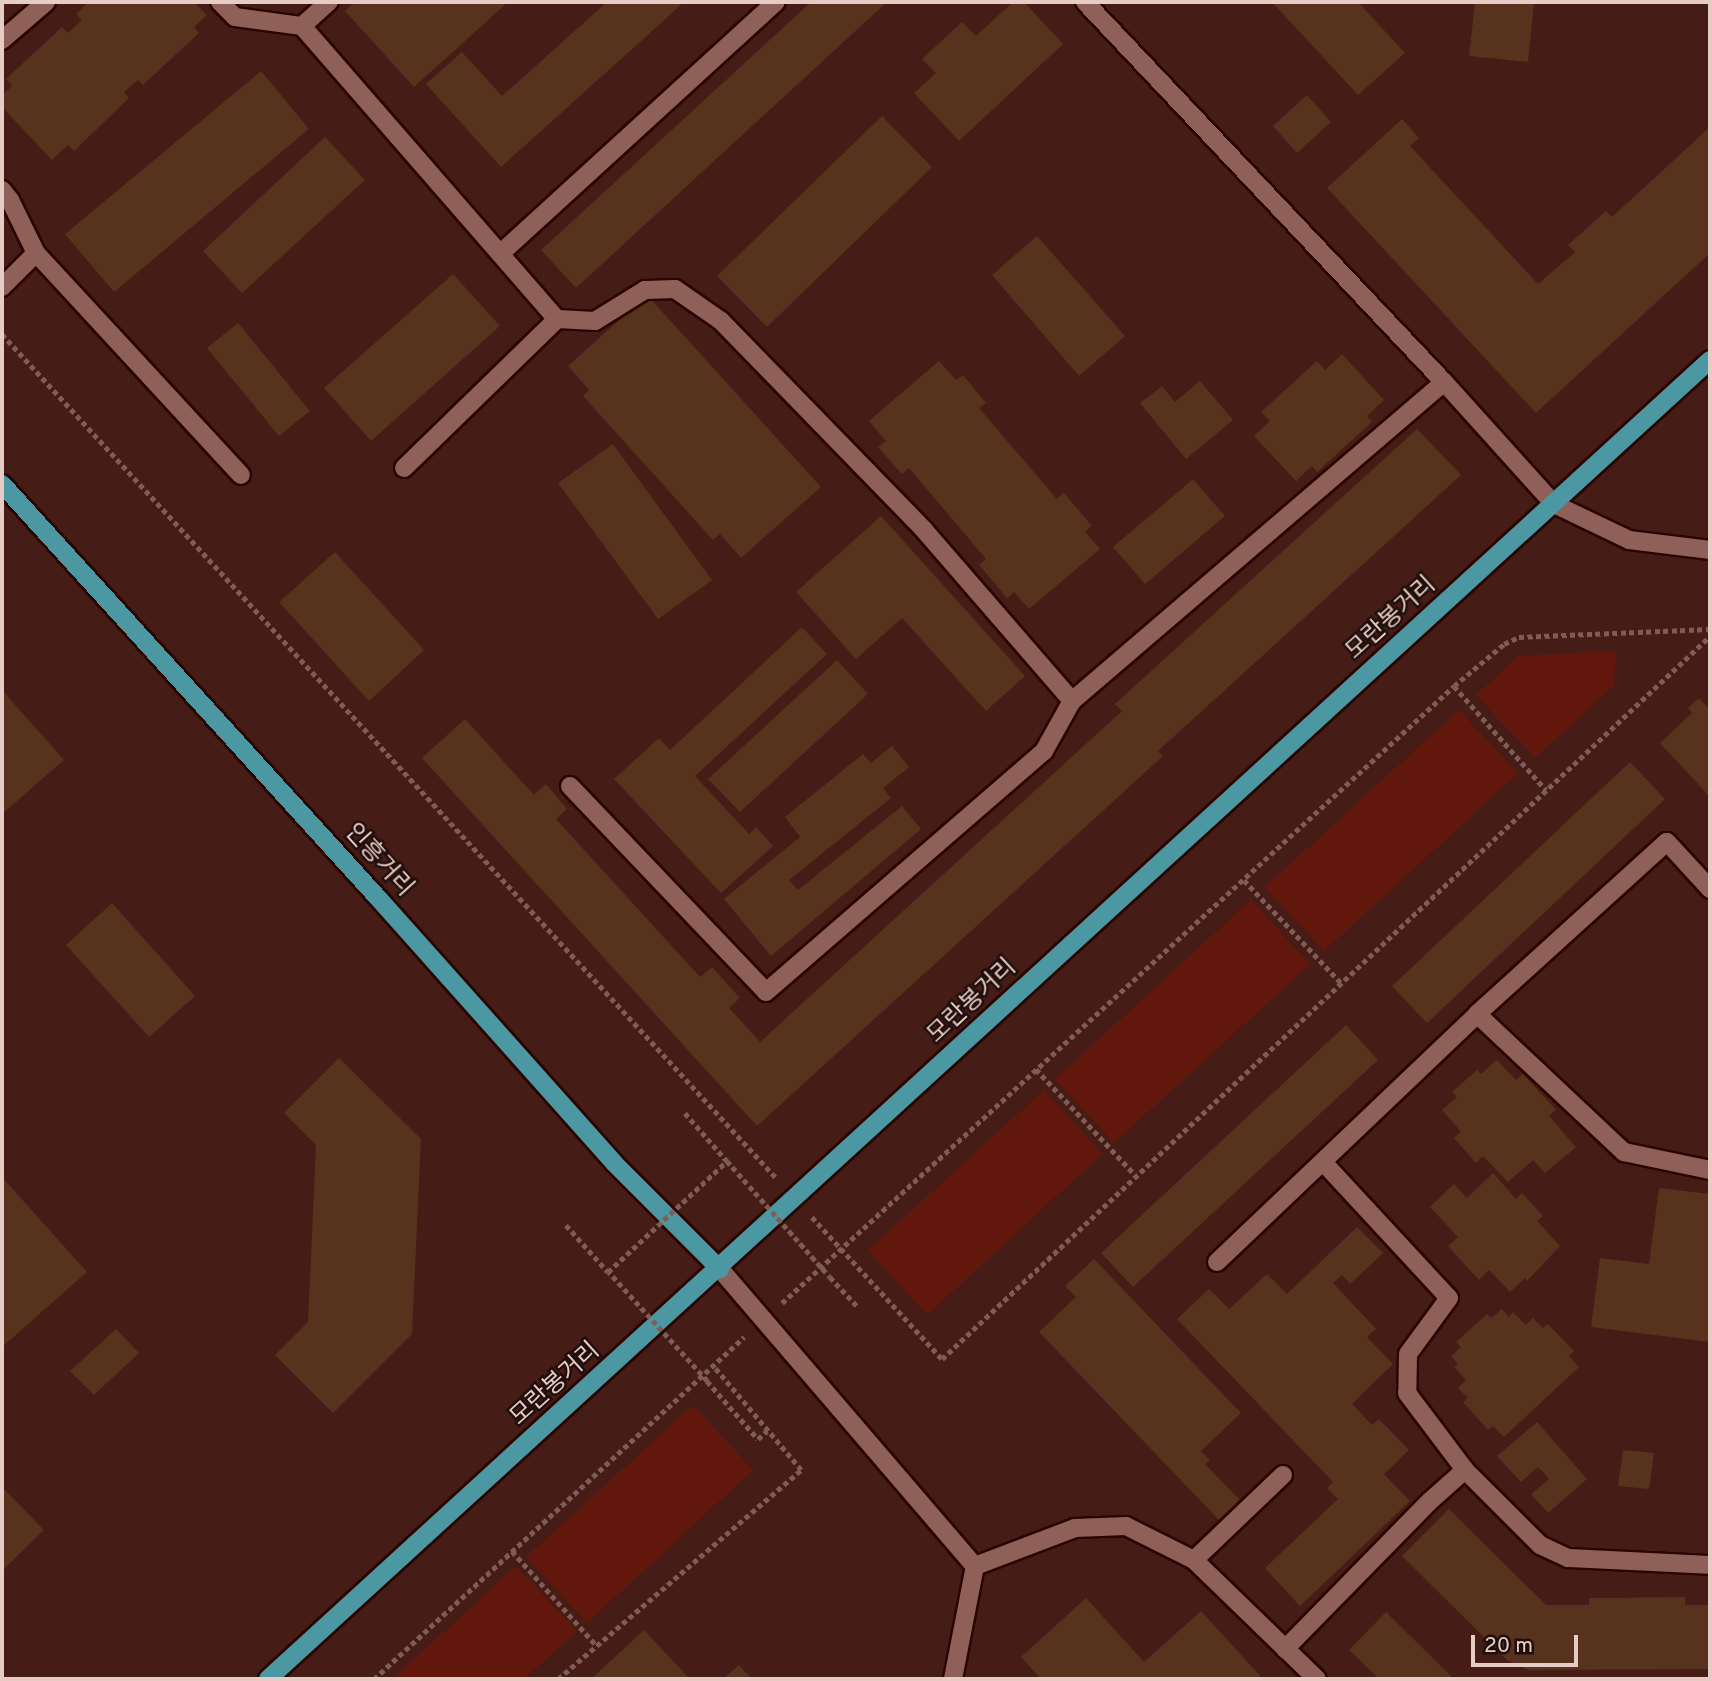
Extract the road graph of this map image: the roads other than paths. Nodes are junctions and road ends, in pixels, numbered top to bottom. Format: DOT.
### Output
graph roads {
  1 [pos="46,2"];
  2 [pos="220,2"];
  3 [pos="329,2"];
  4 [pos="776,2"];
  5 [pos="1085,2"];
  6 [pos="302,26"];
  7 [pos="2,40"];
  8 [pos="2,190"];
  9 [pos="36,253"];
  10 [pos="501,253"];
  11 [pos="2,287"];
  12 [pos="557,319"];
  13 [pos="1710,360"];
  14 [pos="1444,382"];
  15 [pos="404,468"];
  16 [pos="241,475"];
  17 [pos="2,484"];
  18 [pos="1554,504"];
  19 [pos="1710,550"];
  20 [pos="1072,701"];
  21 [pos="570,786"];
  22 [pos="1710,888"];
  23 [pos="1477,1014"];
  24 [pos="1323,1161"];
  25 [pos="1710,1170"];
  26 [pos="1217,1262"];
  27 [pos="720,1269"];
  28 [pos="1465,1470"];
  29 [pos="1283,1475"];
  30 [pos="1194,1560"];
  31 [pos="1710,1565"];
  32 [pos="975,1566"];
  33 [pos="1285,1649"];
  34 [pos="268,1679"];
  35 [pos="953,1679"];
  36 [pos="1317,1679"];
  1 -- 7 [label="street"];
  2 -- 6 [label="street"];
  3 -- 6 [label="street"];
  4 -- 10 [label="street"];
  5 -- 14 [label="street"];
  6 -- 10 [label="street"];
  8 -- 9 [label="street"];
  9 -- 11 [label="street"];
  9 -- 16 [label="street"];
  10 -- 12 [label="street"];
  12 -- 15 [label="street"];
  12 -- 20 [label="street"];
  13 -- 18 [label="main road, 모란봉거리"];
  14 -- 18 [label="street"];
  14 -- 20 [label="street"];
  17 -- 27 [label="main road, 인흥거리"];
  18 -- 19 [label="street"];
  18 -- 27 [label="main road, 모란봉거리"];
  20 -- 21 [label="street"];
  22 -- 23 [label="street"];
  23 -- 24 [label="street"];
  23 -- 25 [label="street"];
  24 -- 26 [label="street"];
  24 -- 28 [label="street"];
  27 -- 32 [label="street"];
  27 -- 34 [label="main road, 모란봉거리"];
  28 -- 31 [label="street"];
  28 -- 33 [label="street"];
  29 -- 30 [label="street"];
  30 -- 32 [label="street"];
  30 -- 33 [label="street"];
  32 -- 35 [label="street"];
  33 -- 36 [label="street"];
}
